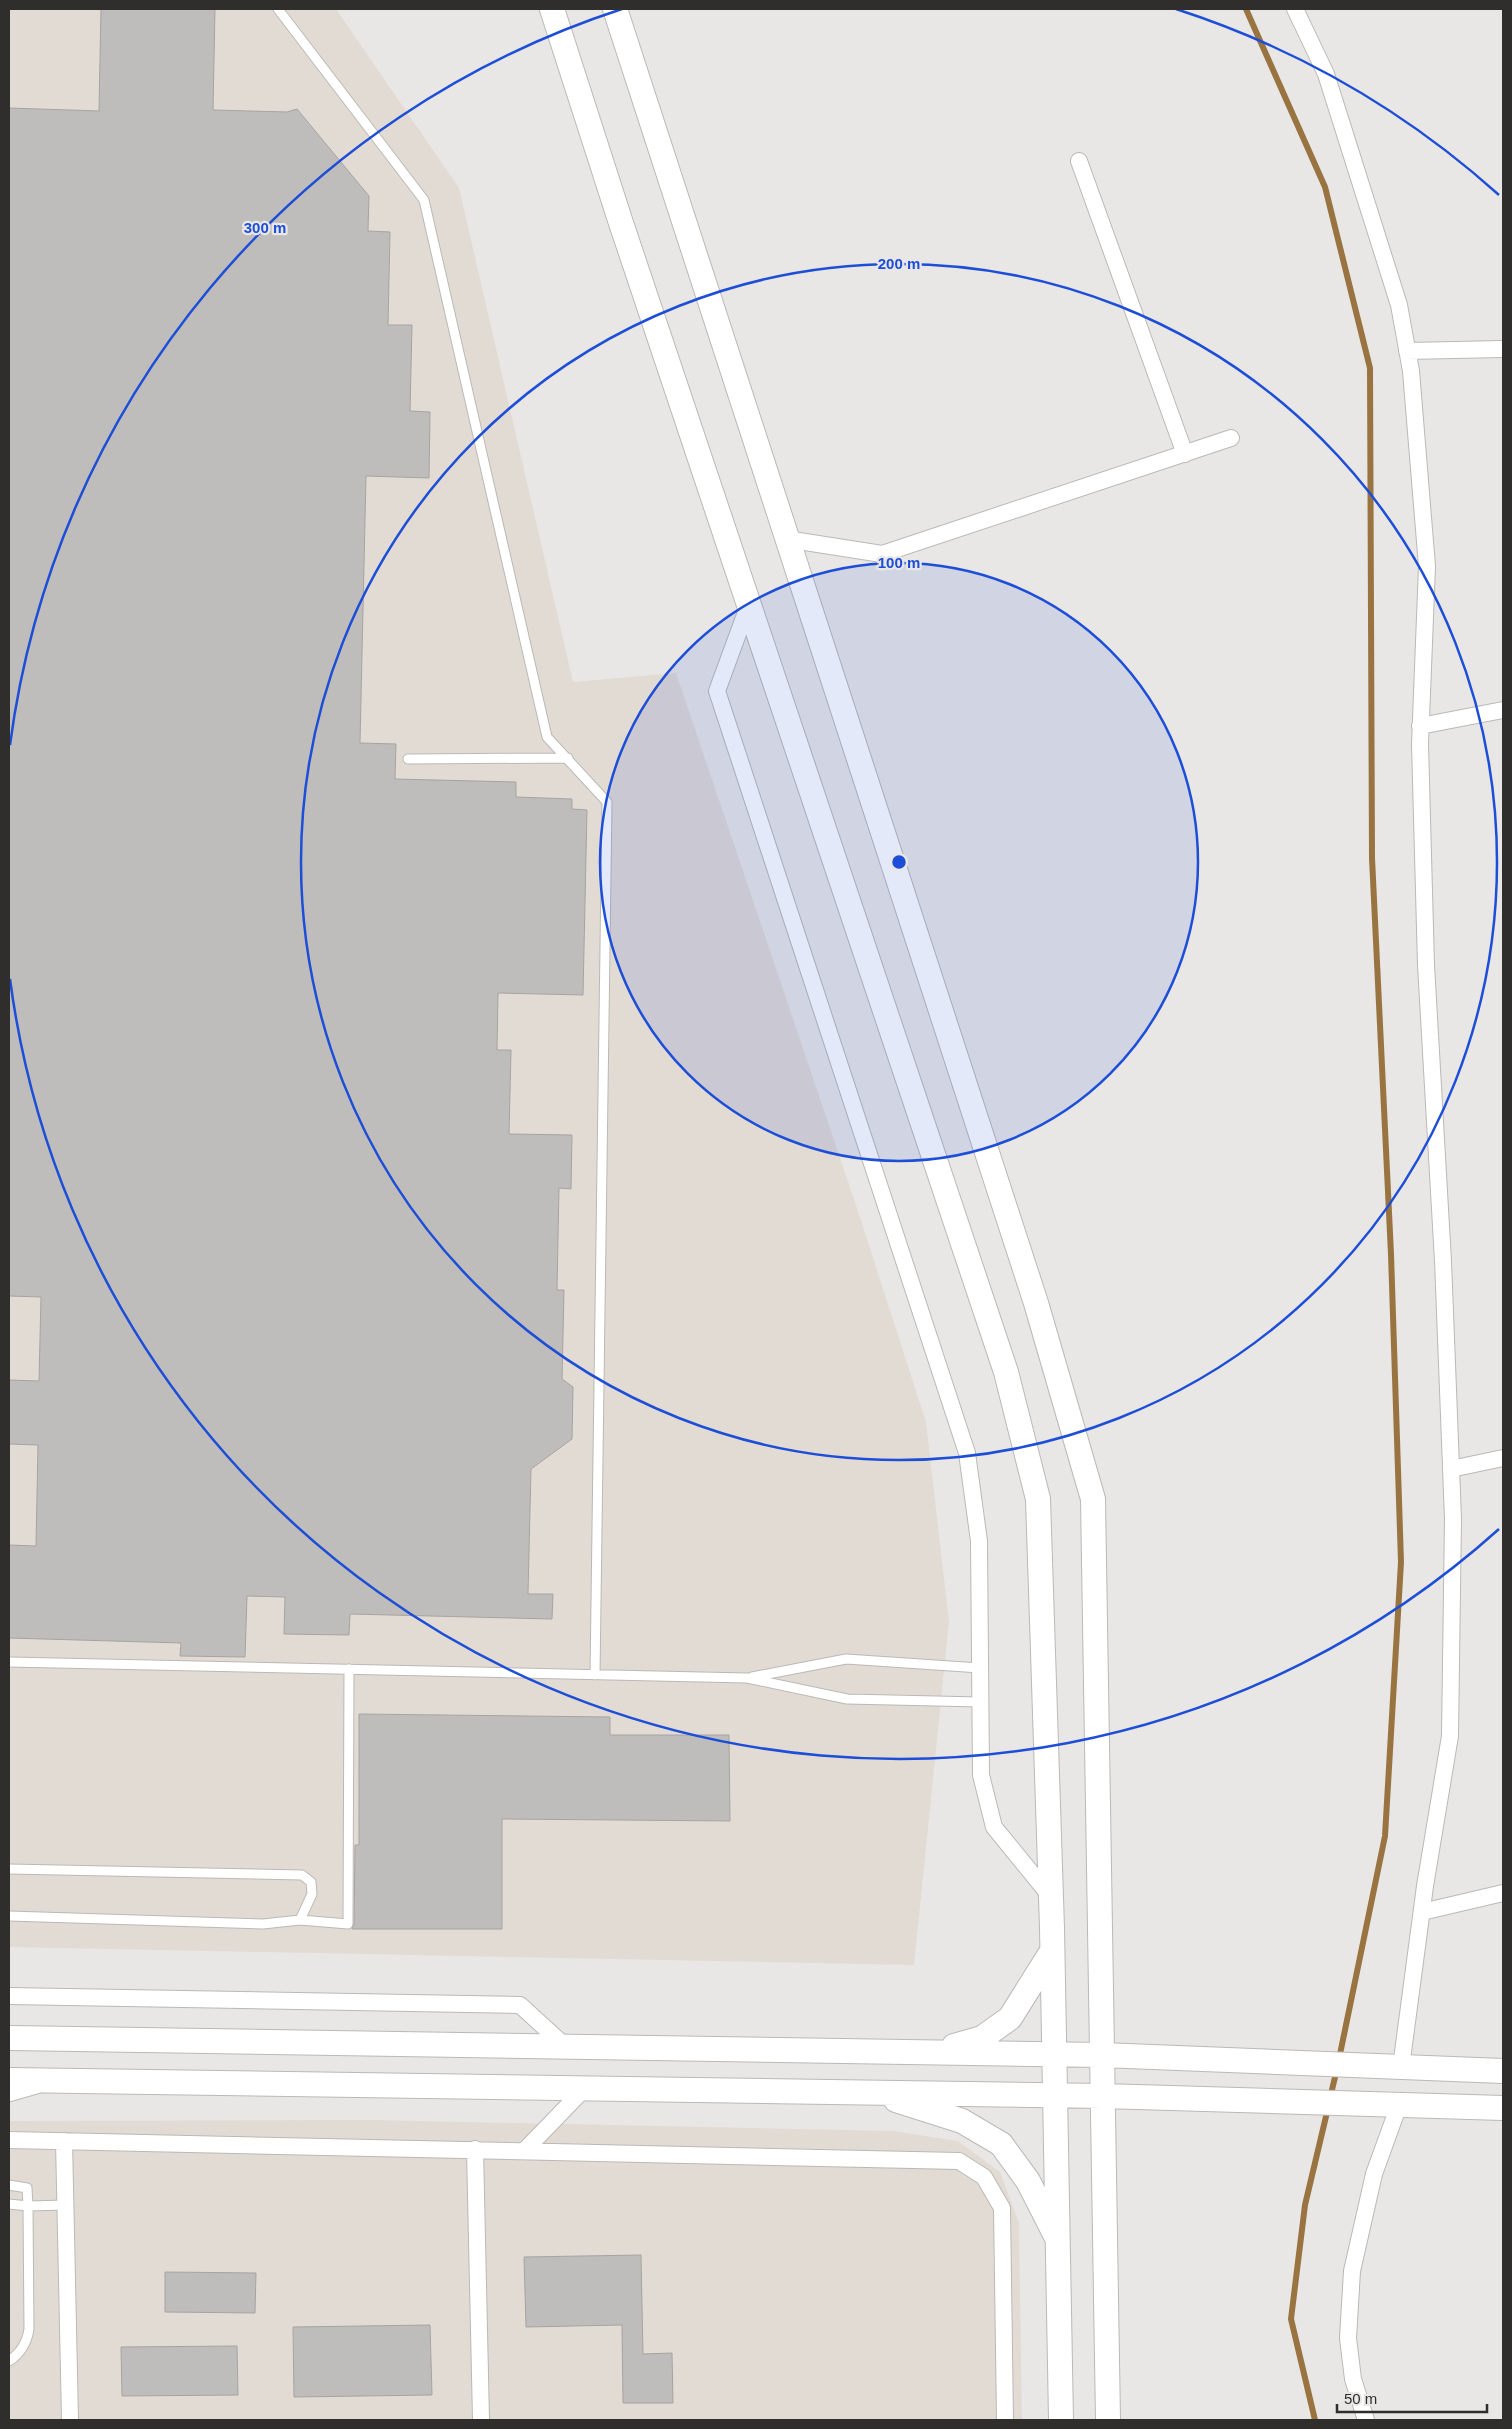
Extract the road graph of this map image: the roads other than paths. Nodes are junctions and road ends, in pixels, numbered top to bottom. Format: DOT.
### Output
graph roads {
  1 [pos="278,9"];
  2 [pos="552,9"];
  3 [pos="615,9"];
  4 [pos="1295,9"];
  5 [pos="1080,161"];
  6 [pos="1503,349"];
  7 [pos="1407,351"];
  8 [pos="1231,438"];
  9 [pos="1185,454"];
  10 [pos="786,540"];
  11 [pos="749,604"];
  12 [pos="1503,710"];
  13 [pos="1420,726"];
  14 [pos="568,758"];
  15 [pos="408,759"];
  16 [pos="1503,1458"];
  17 [pos="1451,1470"];
  18 [pos="9,1662"];
  19 [pos="980,1668"];
  20 [pos="349,1669"];
  21 [pos="595,1675"];
  22 [pos="747,1678"];
  23 [pos="980,1702"];
  24 [pos="9,1869"];
  25 [pos="1503,1893"];
  26 [pos="1051,1897"];
  27 [pos="1422,1912"];
  28 [pos="9,1916"];
  29 [pos="300,1920"];
  30 [pos="1052,1951"];
  31 [pos="9,1996"];
  32 [pos="9,2038"];
  33 [pos="566,2047"];
  34 [pos="928,2052"];
  35 [pos="1054,2054"];
  36 [pos="1102,2055"];
  37 [pos="1401,2067"];
  38 [pos="1503,2071"];
  39 [pos="9,2080"];
  40 [pos="64,2080"];
  41 [pos="585,2088"];
  42 [pos="872,2093"];
  43 [pos="1055,2096"];
  44 [pos="1103,2096"];
  45 [pos="9,2097"];
  46 [pos="1399,2105"];
  47 [pos="1503,2108"];
  48 [pos="9,2140"];
  49 [pos="64,2141"];
  50 [pos="475,2149"];
  51 [pos="525,2150"];
  52 [pos="9,2185"];
  53 [pos="9,2204"];
  54 [pos="65,2205"];
  55 [pos="28,2206"];
  56 [pos="1058,2239"];
  57 [pos="9,2361"];
  58 [pos="70,2420"];
  59 [pos="480,2420"];
  60 [pos="1004,2420"];
  61 [pos="1061,2420"];
  62 [pos="1108,2420"];
  63 [pos="1366,2420"];
  1 -- 14 [label="lane"];
  2 -- 11 [label="main road"];
  3 -- 10 [label="main road"];
  4 -- 7 [label="street"];
  5 -- 9 [label="street"];
  6 -- 7 [label="street"];
  7 -- 13 [label="street"];
  8 -- 9 [label="street"];
  9 -- 10 [label="street"];
  10 -- 36 [label="main road"];
  11 -- 19 [label="street"];
  11 -- 26 [label="main road"];
  12 -- 13 [label="street"];
  13 -- 17 [label="street"];
  14 -- 15 [label="lane"];
  14 -- 21 [label="lane"];
  16 -- 17 [label="street"];
  17 -- 27 [label="street"];
  18 -- 20 [label="lane"];
  19 -- 22 [label="lane"];
  19 -- 23 [label="street"];
  20 -- 21 [label="lane"];
  20 -- 29 [label="lane"];
  21 -- 22 [label="lane"];
  22 -- 23 [label="lane"];
  23 -- 26 [label="street"];
  24 -- 29 [label="lane"];
  25 -- 27 [label="street"];
  26 -- 30 [label="main road"];
  27 -- 37 [label="street"];
  28 -- 29 [label="lane"];
  30 -- 34 [label="main road"];
  30 -- 35 [label="main road"];
  31 -- 33 [label="street"];
  32 -- 33 [label="main road"];
  33 -- 34 [label="main road"];
  34 -- 35 [label="main road"];
  35 -- 36 [label="main road"];
  35 -- 43 [label="main road"];
  36 -- 37 [label="main road"];
  36 -- 44 [label="main road"];
  37 -- 38 [label="main road"];
  39 -- 40 [label="main road"];
  40 -- 41 [label="main road"];
  40 -- 45 [label="lane"];
  41 -- 42 [label="main road"];
  41 -- 51 [label="street"];
  42 -- 43 [label="main road"];
  42 -- 56 [label="main road"];
  43 -- 44 [label="main road"];
  43 -- 56 [label="main road"];
  44 -- 46 [label="main road"];
  44 -- 62 [label="main road"];
  46 -- 47 [label="main road"];
  46 -- 63 [label="street"];
  48 -- 49 [label="street"];
  49 -- 50 [label="street"];
  49 -- 54 [label="street"];
  50 -- 51 [label="street"];
  50 -- 59 [label="street"];
  51 -- 60 [label="street"];
  52 -- 55 [label="lane"];
  53 -- 55 [label="lane"];
  54 -- 55 [label="lane"];
  54 -- 58 [label="street"];
  55 -- 57 [label="lane"];
  56 -- 61 [label="main road"];
}
